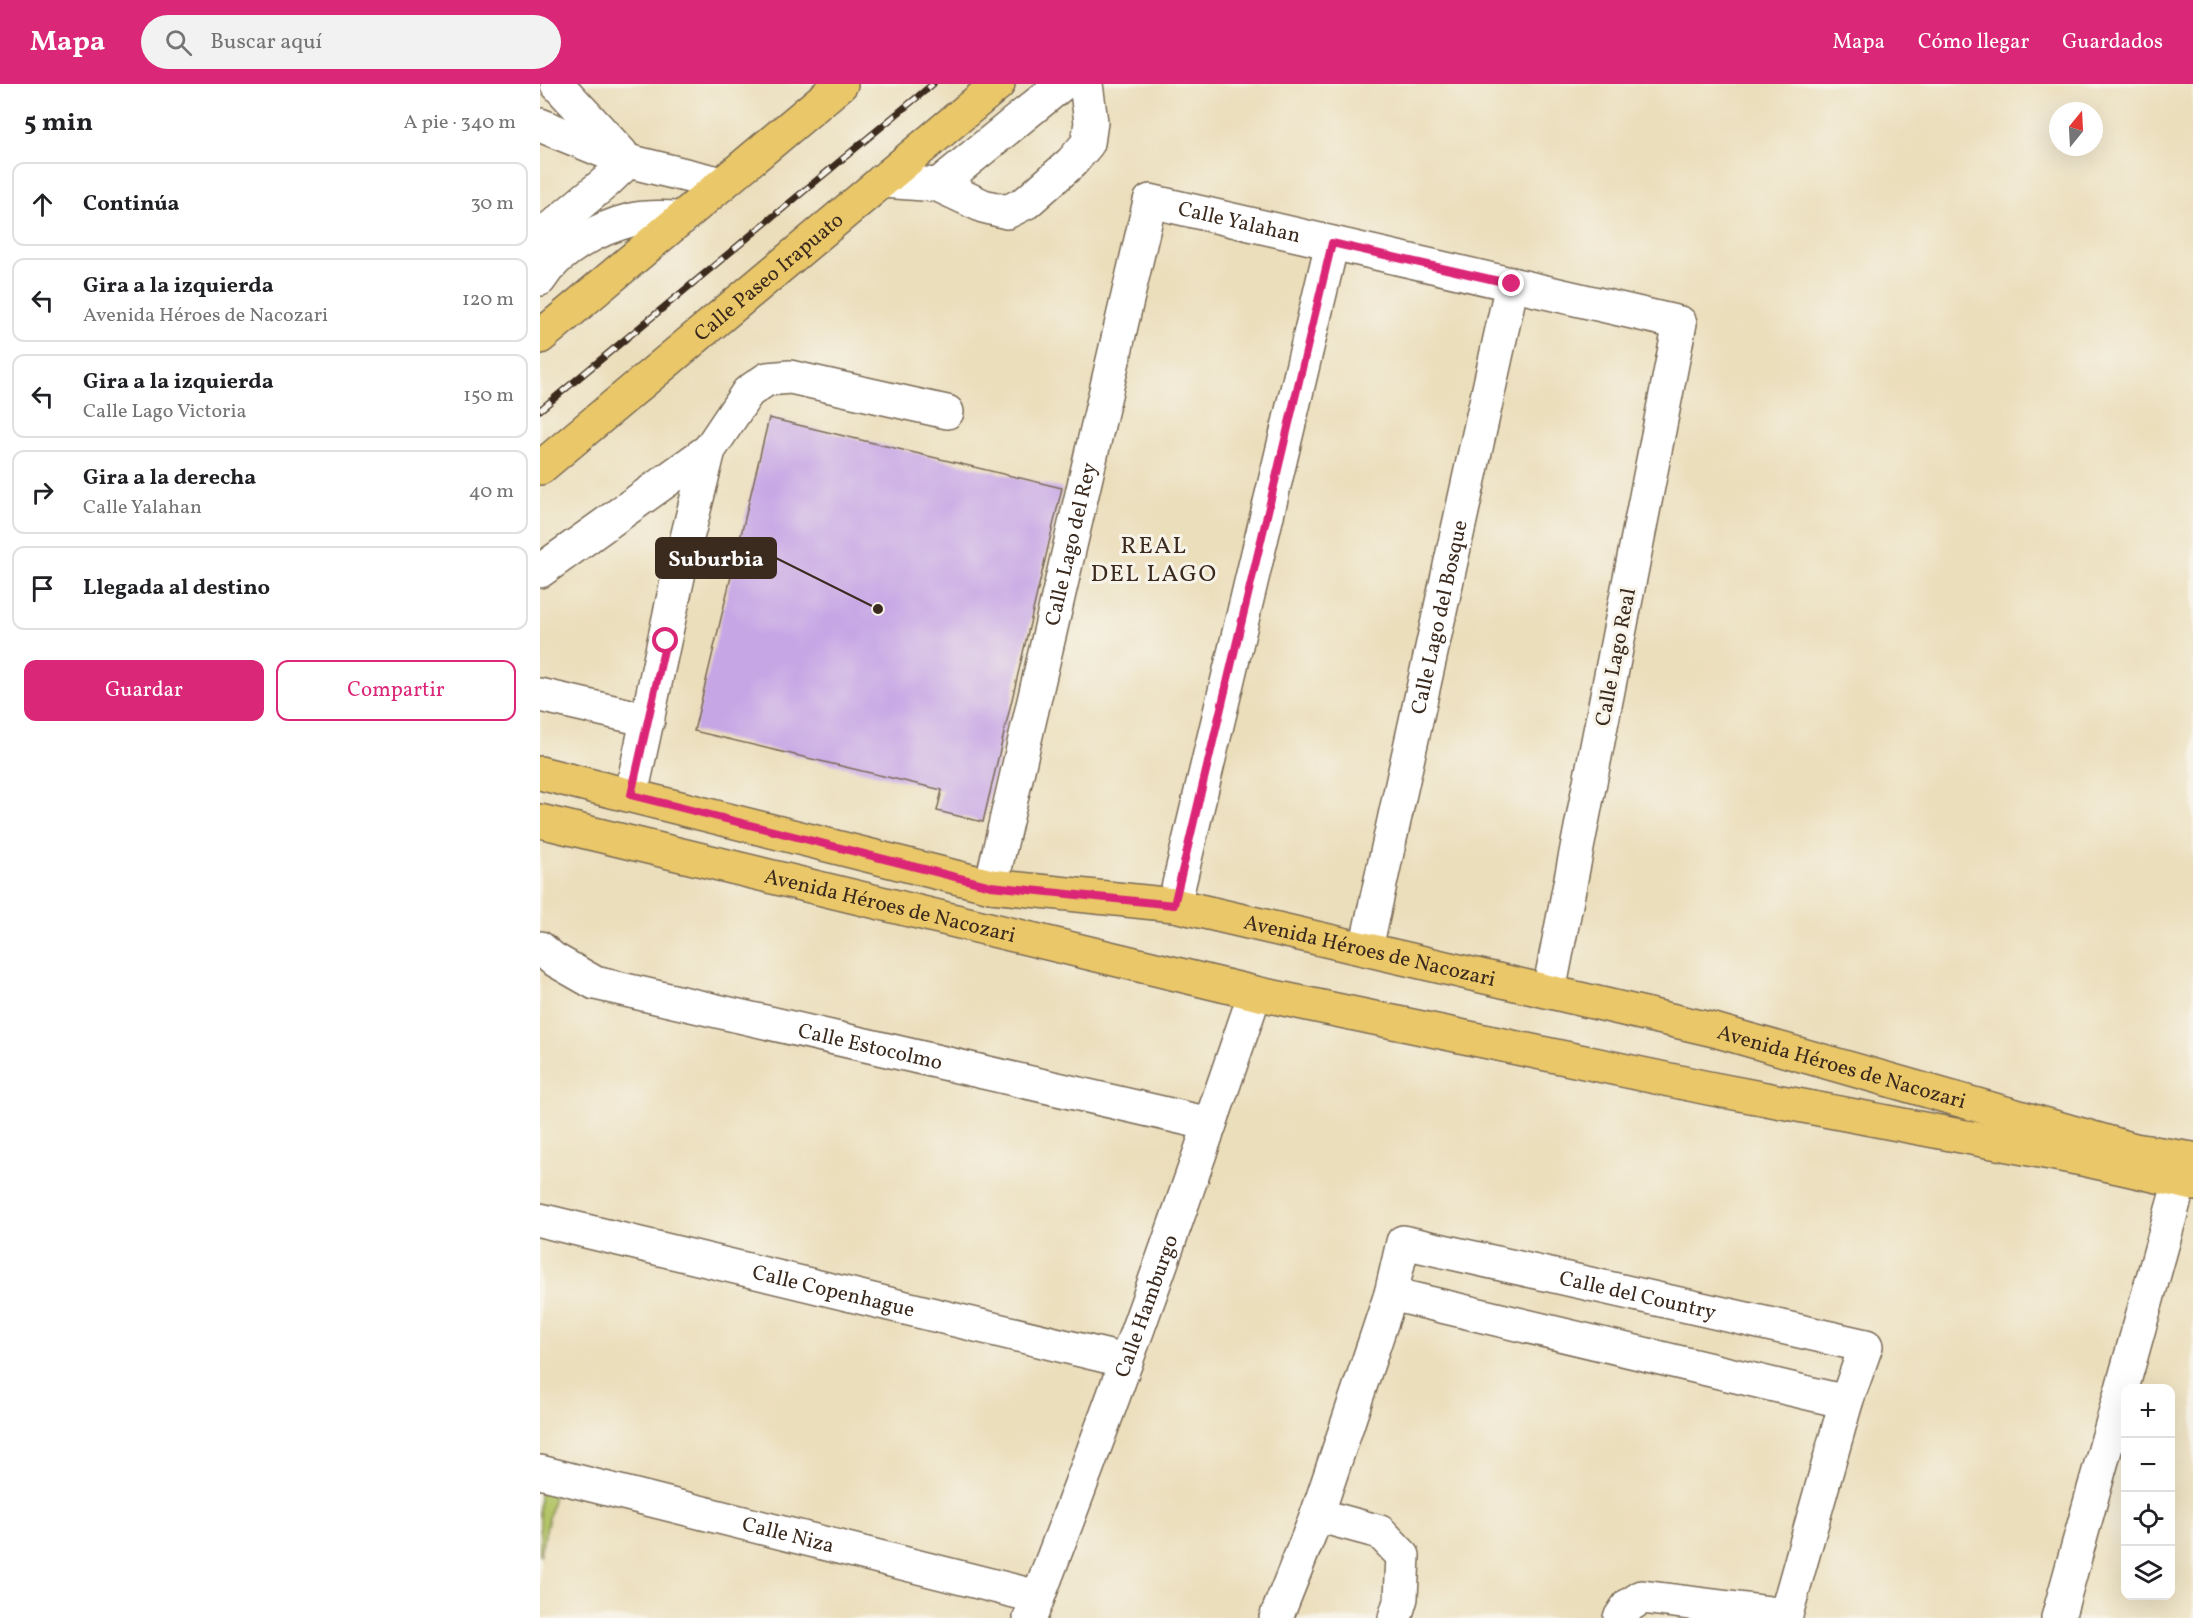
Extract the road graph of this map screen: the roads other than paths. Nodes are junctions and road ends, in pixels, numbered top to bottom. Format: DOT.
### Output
graph roads {
  1 [pos="557,84"];
  2 [pos="841,84"];
  3 [pos="998,84"];
  4 [pos="1062,84"];
  5 [pos="1086,84"];
  6 [pos="540,125"];
  7 [pos="628,161"];
  8 [pos="882,181"];
  9 [pos="722,184"];
  10 [pos="938,185"];
  11 [pos="1150,201"];
  12 [pos="682,218"];
  13 [pos="540,237"];
  14 [pos="1332,243"];
  15 [pos="540,279"];
  16 [pos="1512,284"];
  17 [pos="1680,323"];
  18 [pos="540,337"];
  19 [pos="947,412"];
  20 [pos="710,450"];
  21 [pos="540,468"];
  22 [pos="540,571"];
  23 [pos="540,695"];
  24 [pos="648,720"];
  25 [pos="540,773"];
  26 [pos="631,795"];
  27 [pos="540,820"];
  28 [pos="991,886"];
  29 [pos="1174,905"];
  30 [pos="540,948"];
  31 [pos="1366,948"];
  32 [pos="1549,991"];
  33 [pos="1255,993"];
  34 [pos="1210,1124"];
  35 [pos="2189,1171"];
  36 [pos="540,1220"];
  37 [pos="1391,1294"];
  38 [pos="1126,1361"];
  39 [pos="1846,1402"];
  40 [pos="540,1472"];
  41 [pos="1317,1515"];
  42 [pos="1034,1607"];
  43 [pos="1786,1616"];
  44 [pos="1276,1618"];
  45 [pos="1395,1618"];
  46 [pos="1620,1618"];
  47 [pos="2058,1618"];
  1 -- 7 [label="street"];
  2 -- 9 [label="main road"];
  3 -- 8 [label="main road, Calle Paseo Irapuato"];
  4 -- 10 [label="street"];
  5 -- 10 [label="street"];
  6 -- 7 [label="street"];
  7 -- 9 [label="street"];
  7 -- 13 [label="street"];
  8 -- 10 [label="street"];
  8 -- 21 [label="main road, Calle Paseo Irapuato"];
  9 -- 12 [label="main road"];
  11 -- 14 [label="street, Calle Yalahan"];
  11 -- 28 [label="street, Calle Lago del Rey"];
  12 -- 15 [label="street"];
  12 -- 18 [label="main road"];
  14 -- 16 [label="street, Calle Yalahan"];
  14 -- 29 [label="street"];
  16 -- 17 [label="street, Calle Yalahan"];
  16 -- 31 [label="street, Calle Lago del Bosque"];
  17 -- 32 [label="street, Calle Lago Real"];
  19 -- 20 [label="street"];
  20 -- 22 [label="street"];
  20 -- 24 [label="street"];
  23 -- 24 [label="street"];
  24 -- 26 [label="street"];
  25 -- 26 [label="main road, Avenida Héroes de Nacozari"];
  26 -- 28 [label="main road, Avenida Héroes de Nacozari"];
  27 -- 33 [label="main road, Avenida Héroes de Nacozari"];
  28 -- 29 [label="main road, Avenida Héroes de Nacozari"];
  29 -- 31 [label="main road, Avenida Héroes de Nacozari"];
  30 -- 34 [label="street, Calle Estocolmo"];
  31 -- 32 [label="main road, Avenida Héroes de Nacozari"];
  32 -- 35 [label="main road, Avenida Héroes de Nacozari"];
  33 -- 34 [label="street, Calle Hamburgo"];
  33 -- 35 [label="main road, Avenida Héroes de Nacozari"];
  34 -- 38 [label="street, Calle Hamburgo"];
  35 -- 47 [label="street"];
  36 -- 38 [label="street, Calle Copenhague"];
  37 -- 39 [label="street"];
  37 -- 39 [label="street, Calle del Country"];
  37 -- 41 [label="street, Calle del Country"];
  38 -- 42 [label="street, Calle Hamburgo"];
  39 -- 43 [label="street, Calle del Country"];
  40 -- 42 [label="street, Calle Niza"];
  41 -- 44 [label="street, Calle del Country"];
  41 -- 45 [label="street"];
  43 -- 46 [label="street, Calle del Country"];
}
